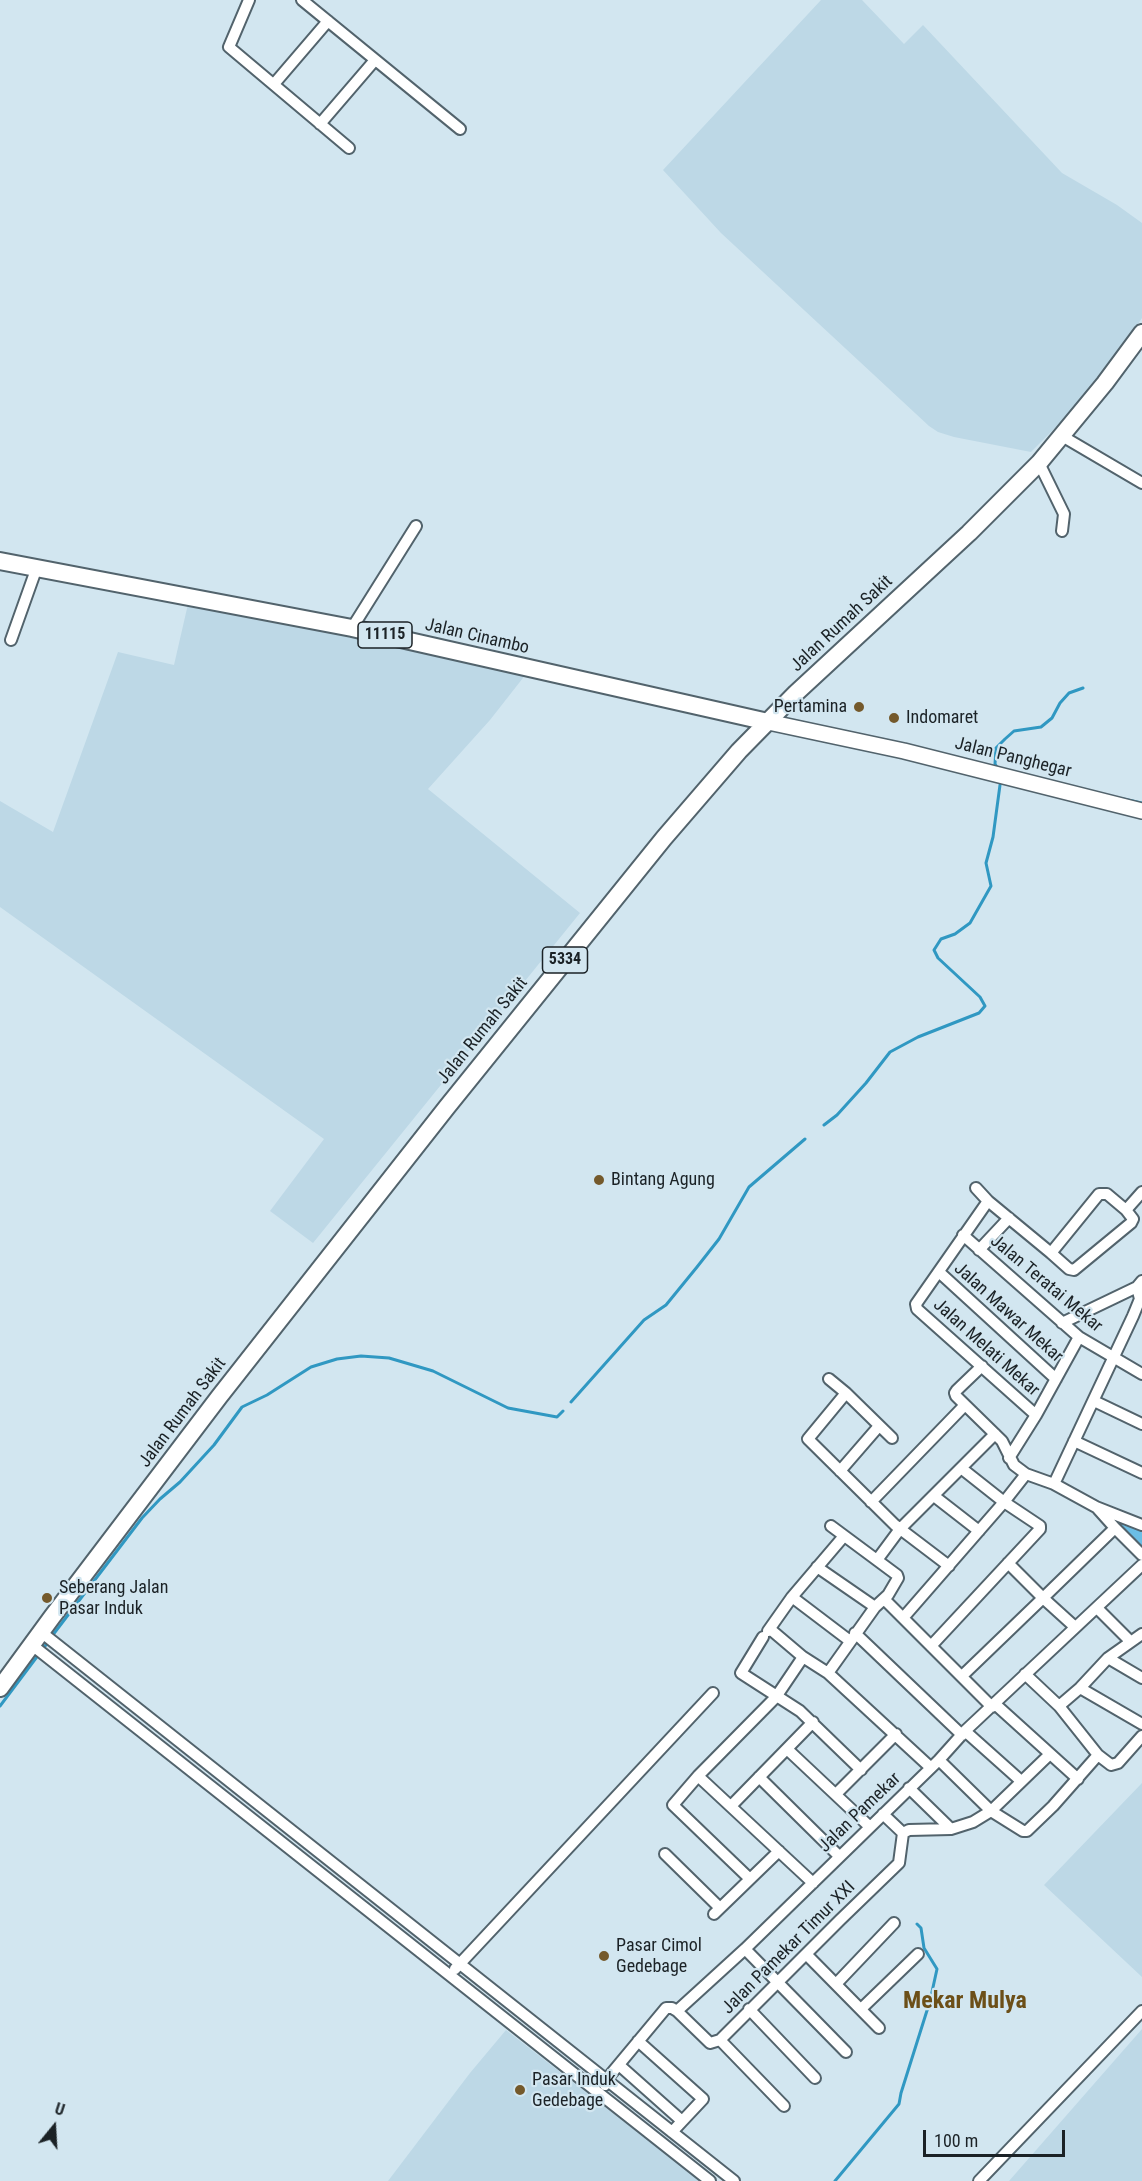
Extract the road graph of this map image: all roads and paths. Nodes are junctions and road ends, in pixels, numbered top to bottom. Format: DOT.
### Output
graph roads {
  1 [pos="249,0"];
  2 [pos="302,0"];
  3 [pos="328,21"];
  4 [pos="375,60"];
  5 [pos="274,84"];
  6 [pos="320,124"];
  7 [pos="460,129"];
  8 [pos="349,148"];
  9 [pos="1142,333"];
  10 [pos="1062,436"];
  11 [pos="1039,463"];
  12 [pos="1142,483"];
  13 [pos="416,526"];
  14 [pos="1062,531"];
  15 [pos="0,561"];
  16 [pos="37,567"];
  17 [pos="351,628"];
  18 [pos="11,640"];
  19 [pos="768,722"];
  20 [pos="1142,811"];
  21 [pos="976,1188"];
  22 [pos="1142,1192"];
  23 [pos="988,1201"];
  24 [pos="1126,1210"];
  25 [pos="1009,1218"];
  26 [pos="963,1235"];
  27 [pos="979,1250"];
  28 [pos="1051,1254"];
  29 [pos="939,1272"];
  30 [pos="1139,1284"];
  31 [pos="1062,1323"];
  32 [pos="1078,1337"];
  33 [pos="1113,1356"];
  34 [pos="982,1366"];
  35 [pos="1142,1374"];
  36 [pos="829,1379"];
  37 [pos="1056,1379"];
  38 [pos="846,1393"];
  39 [pos="1094,1401"];
  40 [pos="965,1405"];
  41 [pos="1036,1415"];
  42 [pos="1142,1424"];
  43 [pos="879,1426"];
  44 [pos="995,1434"];
  45 [pos="892,1438"];
  46 [pos="1074,1440"];
  47 [pos="1009,1458"];
  48 [pos="961,1468"];
  49 [pos="840,1471"];
  50 [pos="1142,1473"];
  51 [pos="1026,1474"];
  52 [pos="1054,1484"];
  53 [pos="934,1496"];
  54 [pos="871,1502"];
  55 [pos="1004,1502"];
  56 [pos="1096,1507"];
  57 [pos="1142,1525"];
  58 [pos="831,1526"];
  59 [pos="1115,1528"];
  60 [pos="900,1529"];
  61 [pos="979,1531"];
  62 [pos="844,1536"];
  63 [pos="1142,1555"];
  64 [pos="878,1560"];
  65 [pos="1008,1563"];
  66 [pos="1142,1565"];
  67 [pos="949,1566"];
  68 [pos="817,1567"];
  69 [pos="792,1597"];
  70 [pos="1043,1598"];
  71 [pos="879,1603"];
  72 [pos="1097,1608"];
  73 [pos="903,1618"];
  74 [pos="1075,1627"];
  75 [pos="767,1633"];
  76 [pos="1142,1634"];
  77 [pos="853,1637"];
  78 [pos="1130,1641"];
  79 [pos="43,1644"];
  80 [pos="931,1646"];
  81 [pos="803,1657"];
  82 [pos="1108,1658"];
  83 [pos="828,1673"];
  84 [pos="1025,1674"];
  85 [pos="962,1676"];
  86 [pos="1142,1678"];
  87 [pos="0,1688"];
  88 [pos="1080,1688"];
  89 [pos="713,1693"];
  90 [pos="776,1697"];
  91 [pos="993,1705"];
  92 [pos="1059,1706"];
  93 [pos="813,1722"];
  94 [pos="1142,1724"];
  95 [pos="964,1733"];
  96 [pos="896,1734"];
  97 [pos="1142,1736"];
  98 [pos="787,1749"];
  99 [pos="1050,1754"];
  100 [pos="1098,1755"];
  101 [pos="935,1763"];
  102 [pos="861,1770"];
  103 [pos="698,1776"];
  104 [pos="759,1777"];
  105 [pos="1078,1779"];
  106 [pos="1021,1781"];
  107 [pos="909,1788"];
  108 [pos="836,1794"];
  109 [pos="730,1806"];
  110 [pos="991,1810"];
  111 [pos="883,1814"];
  112 [pos="870,1827"];
  113 [pos="951,1829"];
  114 [pos="903,1833"];
  115 [pos="779,1851"];
  116 [pos="665,1854"];
  117 [pos="839,1856"];
  118 [pos="750,1879"];
  119 [pos="813,1883"];
  120 [pos="894,1923"];
  121 [pos="745,1949"];
  122 [pos="806,1954"];
  123 [pos="918,1954"];
  124 [pos="460,1964"];
  125 [pos="449,1976"];
  126 [pos="779,1981"];
  127 [pos="836,1984"];
  128 [pos="749,2009"];
  129 [pos="861,2009"];
  130 [pos="677,2011"];
  131 [pos="1142,2011"];
  132 [pos="879,2028"];
  133 [pos="720,2040"];
  134 [pos="638,2041"];
  135 [pos="846,2052"];
  136 [pos="619,2065"];
  137 [pos="815,2078"];
  138 [pos="606,2080"];
  139 [pos="602,2095"];
  140 [pos="784,2106"];
  141 [pos="682,2121"];
  142 [pos="672,2132"];
  143 [pos="710,2181"];
  144 [pos="734,2181"];
  145 [pos="979,2181"];
  1 -- 5 [label="street"];
  2 -- 3 [label="street"];
  3 -- 4 [label="street"];
  3 -- 5 [label="street"];
  4 -- 6 [label="street"];
  4 -- 7 [label="street"];
  5 -- 6 [label="street"];
  6 -- 8 [label="street"];
  9 -- 10 [label="main road, Jalan Rumah Sakit / 5334"];
  10 -- 11 [label="main road, Jalan Rumah Sakit / 5334"];
  10 -- 12 [label="street"];
  11 -- 14 [label="street"];
  11 -- 19 [label="main road, Jalan Rumah Sakit / 5334"];
  13 -- 17 [label="street"];
  15 -- 16 [label="main road, Jalan Cinambo / 11115"];
  16 -- 17 [label="main road, Jalan Cinambo / 11115"];
  16 -- 18 [label="street"];
  17 -- 19 [label="main road, Jalan Cinambo / 11115"];
  19 -- 20 [label="street, Jalan Panghegar"];
  19 -- 79 [label="main road, Jalan Rumah Sakit / 5334"];
  21 -- 23 [label="street"];
  22 -- 24 [label="street"];
  23 -- 25 [label="street"];
  23 -- 26 [label="street"];
  24 -- 28 [label="street"];
  24 -- 28 [label="street"];
  25 -- 27 [label="street"];
  25 -- 28 [label="street"];
  26 -- 27 [label="street, Jalan Teratai Mekar"];
  26 -- 29 [label="street"];
  27 -- 31 [label="street, Jalan Teratai Mekar"];
  29 -- 34 [label="street, Jalan Melati Mekar"];
  29 -- 37 [label="street, Jalan Mawar Mekar"];
  30 -- 31 [label="street"];
  30 -- 33 [label="street"];
  31 -- 32 [label="street, Jalan Teratai Mekar"];
  32 -- 33 [label="street, Jalan Teratai Mekar"];
  32 -- 37 [label="street"];
  33 -- 35 [label="street, Jalan Teratai Mekar"];
  33 -- 39 [label="street"];
  34 -- 40 [label="street"];
  34 -- 41 [label="street, Jalan Melati Mekar"];
  36 -- 38 [label="street"];
  37 -- 41 [label="street"];
  38 -- 43 [label="street"];
  38 -- 49 [label="street"];
  39 -- 42 [label="street"];
  39 -- 46 [label="street"];
  40 -- 44 [label="street"];
  40 -- 54 [label="street"];
  41 -- 47 [label="street"];
  43 -- 45 [label="street"];
  43 -- 49 [label="street"];
  44 -- 47 [label="street"];
  44 -- 48 [label="street"];
  46 -- 50 [label="street"];
  46 -- 52 [label="street"];
  47 -- 51 [label="street"];
  48 -- 53 [label="street"];
  48 -- 55 [label="street"];
  49 -- 54 [label="street"];
  51 -- 52 [label="street"];
  51 -- 55 [label="street"];
  52 -- 56 [label="street"];
  53 -- 60 [label="street"];
  53 -- 61 [label="street"];
  54 -- 60 [label="street"];
  55 -- 61 [label="street"];
  55 -- 65 [label="street"];
  56 -- 57 [label="street"];
  56 -- 59 [label="street"];
  58 -- 62 [label="street"];
  59 -- 63 [label="street"];
  59 -- 70 [label="street"];
  60 -- 64 [label="street"];
  60 -- 67 [label="street"];
  61 -- 67 [label="street"];
  62 -- 64 [label="street"];
  62 -- 68 [label="street"];
  64 -- 71 [label="street"];
  65 -- 70 [label="street"];
  65 -- 80 [label="street"];
  66 -- 72 [label="street, Jalan Pamekar"];
  67 -- 73 [label="street"];
  68 -- 69 [label="street"];
  68 -- 71 [label="street"];
  69 -- 75 [label="street"];
  69 -- 77 [label="street"];
  70 -- 74 [label="street"];
  70 -- 85 [label="street"];
  71 -- 73 [label="street"];
  71 -- 77 [label="street"];
  72 -- 74 [label="street, Jalan Pamekar"];
  72 -- 78 [label="street"];
  73 -- 80 [label="street"];
  74 -- 84 [label="street, Jalan Pamekar"];
  75 -- 81 [label="street"];
  75 -- 90 [label="street"];
  76 -- 78 [label="street"];
  77 -- 83 [label="street"];
  77 -- 95 [label="street"];
  78 -- 82 [label="street"];
  79 -- 87 [label="main road, Jalan Rumah Sakit / 5334"];
  79 -- 124 [label="street"];
  79 -- 125 [label="street"];
  80 -- 85 [label="street"];
  81 -- 83 [label="street"];
  81 -- 90 [label="street"];
  82 -- 86 [label="street"];
  82 -- 88 [label="street"];
  83 -- 96 [label="street"];
  84 -- 91 [label="street, Jalan Pamekar"];
  84 -- 92 [label="street"];
  85 -- 91 [label="street"];
  88 -- 92 [label="street"];
  88 -- 94 [label="street"];
  89 -- 124 [label="street"];
  90 -- 93 [label="street"];
  90 -- 103 [label="street"];
  91 -- 95 [label="street, Jalan Pamekar"];
  91 -- 99 [label="street"];
  92 -- 100 [label="street"];
  93 -- 98 [label="street"];
  93 -- 102 [label="street"];
  95 -- 101 [label="street, Jalan Pamekar"];
  95 -- 106 [label="street"];
  96 -- 101 [label="street"];
  96 -- 102 [label="street"];
  97 -- 100 [label="street"];
  98 -- 104 [label="street"];
  98 -- 108 [label="street"];
  99 -- 105 [label="street"];
  99 -- 106 [label="street"];
  100 -- 105 [label="street"];
  101 -- 107 [label="street, Jalan Pamekar"];
  101 -- 110 [label="street"];
  102 -- 108 [label="street"];
  103 -- 109 [label="street"];
  103 -- 118 [label="street"];
  104 -- 109 [label="street"];
  104 -- 117 [label="street"];
  105 -- 110 [label="street"];
  106 -- 110 [label="street"];
  107 -- 111 [label="street, Jalan Pamekar"];
  107 -- 113 [label="street"];
  108 -- 112 [label="street"];
  109 -- 115 [label="street"];
  110 -- 113 [label="street"];
  111 -- 112 [label="street, Jalan Pamekar"];
  111 -- 114 [label="street"];
  112 -- 117 [label="street, Jalan Pamekar"];
  113 -- 114 [label="street"];
  114 -- 122 [label="street, Jalan Pamekar Timur XXI"];
  115 -- 118 [label="street"];
  115 -- 119 [label="street"];
  116 -- 118 [label="street"];
  117 -- 119 [label="street, Jalan Pamekar"];
  119 -- 121 [label="street, Jalan Pamekar"];
  120 -- 127 [label="street"];
  121 -- 126 [label="street"];
  121 -- 130 [label="street, Jalan Pamekar"];
  122 -- 126 [label="street, Jalan Pamekar Timur XXI"];
  122 -- 127 [label="street"];
  123 -- 129 [label="street"];
  124 -- 125 [label="street"];
  124 -- 138 [label="street"];
  125 -- 139 [label="street"];
  126 -- 128 [label="street, Jalan Pamekar Timur XXI"];
  126 -- 135 [label="street"];
  127 -- 129 [label="street"];
  128 -- 133 [label="street, Jalan Pamekar Timur XXI"];
  128 -- 137 [label="street"];
  129 -- 132 [label="street"];
  130 -- 133 [label="street, Jalan Pamekar Timur XXI"];
  130 -- 134 [label="street, Jalan Pamekar"];
  131 -- 145 [label="street"];
  133 -- 140 [label="street"];
  134 -- 136 [label="street, Jalan Pamekar"];
  134 -- 141 [label="street"];
  136 -- 138 [label="street, Jalan Pamekar"];
  136 -- 141 [label="street"];
  138 -- 139 [label="street"];
  138 -- 142 [label="street"];
  139 -- 143 [label="street"];
  141 -- 142 [label="street"];
  142 -- 144 [label="street"];
}
